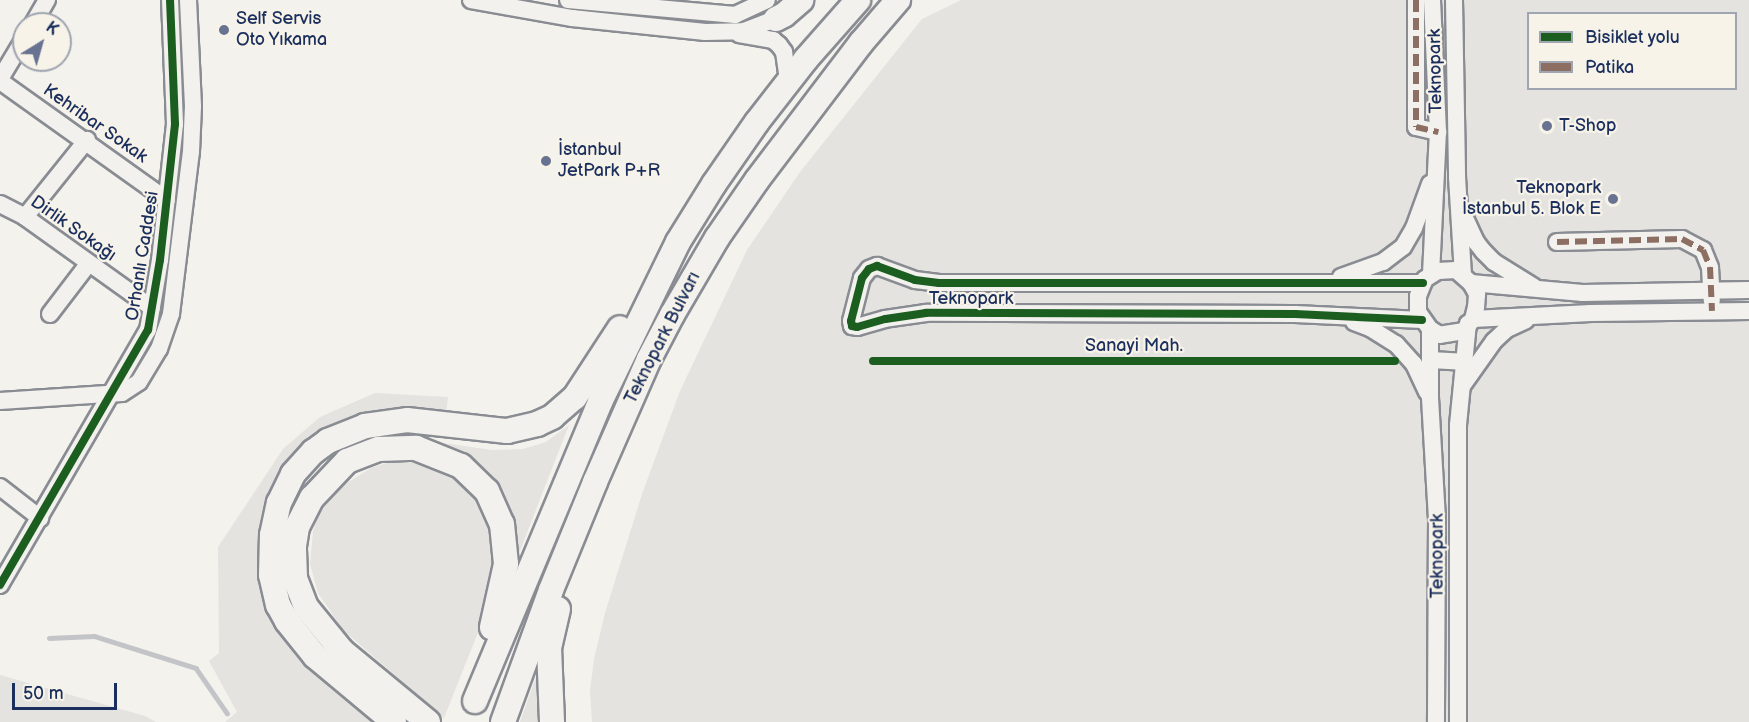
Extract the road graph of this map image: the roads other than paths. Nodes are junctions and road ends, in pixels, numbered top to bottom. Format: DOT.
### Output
graph roads {
  1 [pos="170,0"];
  2 [pos="188,0"];
  3 [pos="471,0"];
  4 [pos="569,0"];
  5 [pos="801,0"];
  6 [pos="858,0"];
  7 [pos="898,0"];
  8 [pos="1416,0"];
  9 [pos="1432,0"];
  10 [pos="1454,0"];
  11 [pos="771,9"];
  12 [pos="572,18"];
  13 [pos="723,32"];
  14 [pos="12,60"];
  15 [pos="0,80"];
  16 [pos="788,82"];
  17 [pos="1438,132"];
  18 [pos="87,140"];
  19 [pos="1436,166"];
  20 [pos="1457,177"];
  21 [pos="167,200"];
  22 [pos="0,204"];
  23 [pos="25,217"];
  24 [pos="678,242"];
  25 [pos="1557,242"];
  26 [pos="89,263"];
  27 [pos="1427,278"];
  28 [pos="1467,279"];
  29 [pos="1324,282"];
  30 [pos="1538,289"];
  31 [pos="1749,290"];
  32 [pos="1712,291"];
  33 [pos="152,308"];
  34 [pos="1712,311"];
  35 [pos="1749,311"];
  36 [pos="50,314"];
  37 [pos="1537,315"];
  38 [pos="1336,316"];
  39 [pos="1471,321"];
  40 [pos="1426,324"];
  41 [pos="1430,360"];
  42 [pos="1463,362"];
  43 [pos="1460,390"];
  44 [pos="110,395"];
  45 [pos="1430,398"];
  46 [pos="0,401"];
  47 [pos="595,483"];
  48 [pos="0,487"];
  49 [pos="40,518"];
  50 [pos="0,585"];
  51 [pos="471,712"];
  52 [pos="504,720"];
  53 [pos="394,722"];
  54 [pos="428,722"];
  55 [pos="552,722"];
  56 [pos="1436,722"];
  57 [pos="1458,722"];
  1 -- 21 [label="street, Orhanlı Caddesi"];
  2 -- 44 [label="street, Orhanlı Caddesi"];
  3 -- 12 [label="street"];
  4 -- 11 [label="street"];
  4 -- 12 [label="street"];
  5 -- 11 [label="highway"];
  6 -- 16 [label="highway, Teknopark Bulvarı"];
  7 -- 47 [label="highway, Teknopark Bulvarı"];
  8 -- 17 [label="street"];
  9 -- 17 [label="street, Teknopark"];
  10 -- 20 [label="street, Teknopark"];
  11 -- 13 [label="street"];
  12 -- 13 [label="street"];
  13 -- 16 [label="street"];
  14 -- 15 [label="street"];
  15 -- 18 [label="street, Kehribar Sokak"];
  16 -- 24 [label="highway, Teknopark Bulvarı"];
  17 -- 19 [label="street, Teknopark"];
  18 -- 21 [label="street, Kehribar Sokak"];
  18 -- 23 [label="street"];
  19 -- 27 [label="street, Teknopark"];
  19 -- 29 [label="street, Teknopark"];
  20 -- 28 [label="street, Teknopark"];
  20 -- 30 [label="street, Teknopark"];
  21 -- 33 [label="street, Orhanlı Caddesi"];
  22 -- 23 [label="street, Dirlik Sokağı"];
  23 -- 26 [label="street, Dirlik Sokağı"];
  24 -- 51 [label="highway, Teknopark Bulvarı"];
  24 -- 53 [label="highway"];
  25 -- 32 [label="street"];
  26 -- 33 [label="street, Dirlik Sokağı"];
  26 -- 36 [label="street"];
  27 -- 28 [label="street, Teknopark"];
  27 -- 29 [label="street, Teknopark"];
  27 -- 40 [label="street, Teknopark"];
  28 -- 30 [label="street, Teknopark"];
  28 -- 39 [label="street, Teknopark"];
  29 -- 38 [label="street, Teknopark"];
  30 -- 32 [label="street, Teknopark"];
  31 -- 32 [label="street, Teknopark"];
  32 -- 34 [label="street"];
  33 -- 44 [label="street, Orhanlı Caddesi"];
  34 -- 35 [label="street, Teknopark"];
  34 -- 37 [label="street, Teknopark"];
  37 -- 39 [label="street, Teknopark"];
  37 -- 43 [label="street, Teknopark"];
  38 -- 40 [label="street, Teknopark"];
  38 -- 45 [label="street, Teknopark"];
  39 -- 40 [label="street, Teknopark"];
  39 -- 42 [label="street, Teknopark"];
  40 -- 41 [label="street, Teknopark"];
  41 -- 42 [label="street"];
  41 -- 45 [label="street, Teknopark"];
  42 -- 43 [label="street, Teknopark"];
  43 -- 57 [label="street, Teknopark"];
  44 -- 46 [label="street"];
  44 -- 49 [label="street, Orhanlı Caddesi"];
  45 -- 56 [label="street, Teknopark"];
  47 -- 52 [label="highway, Teknopark Bulvarı"];
  47 -- 55 [label="highway"];
  48 -- 49 [label="street"];
  49 -- 50 [label="street, Orhanlı Caddesi"];
  51 -- 54 [label="highway"];
}
